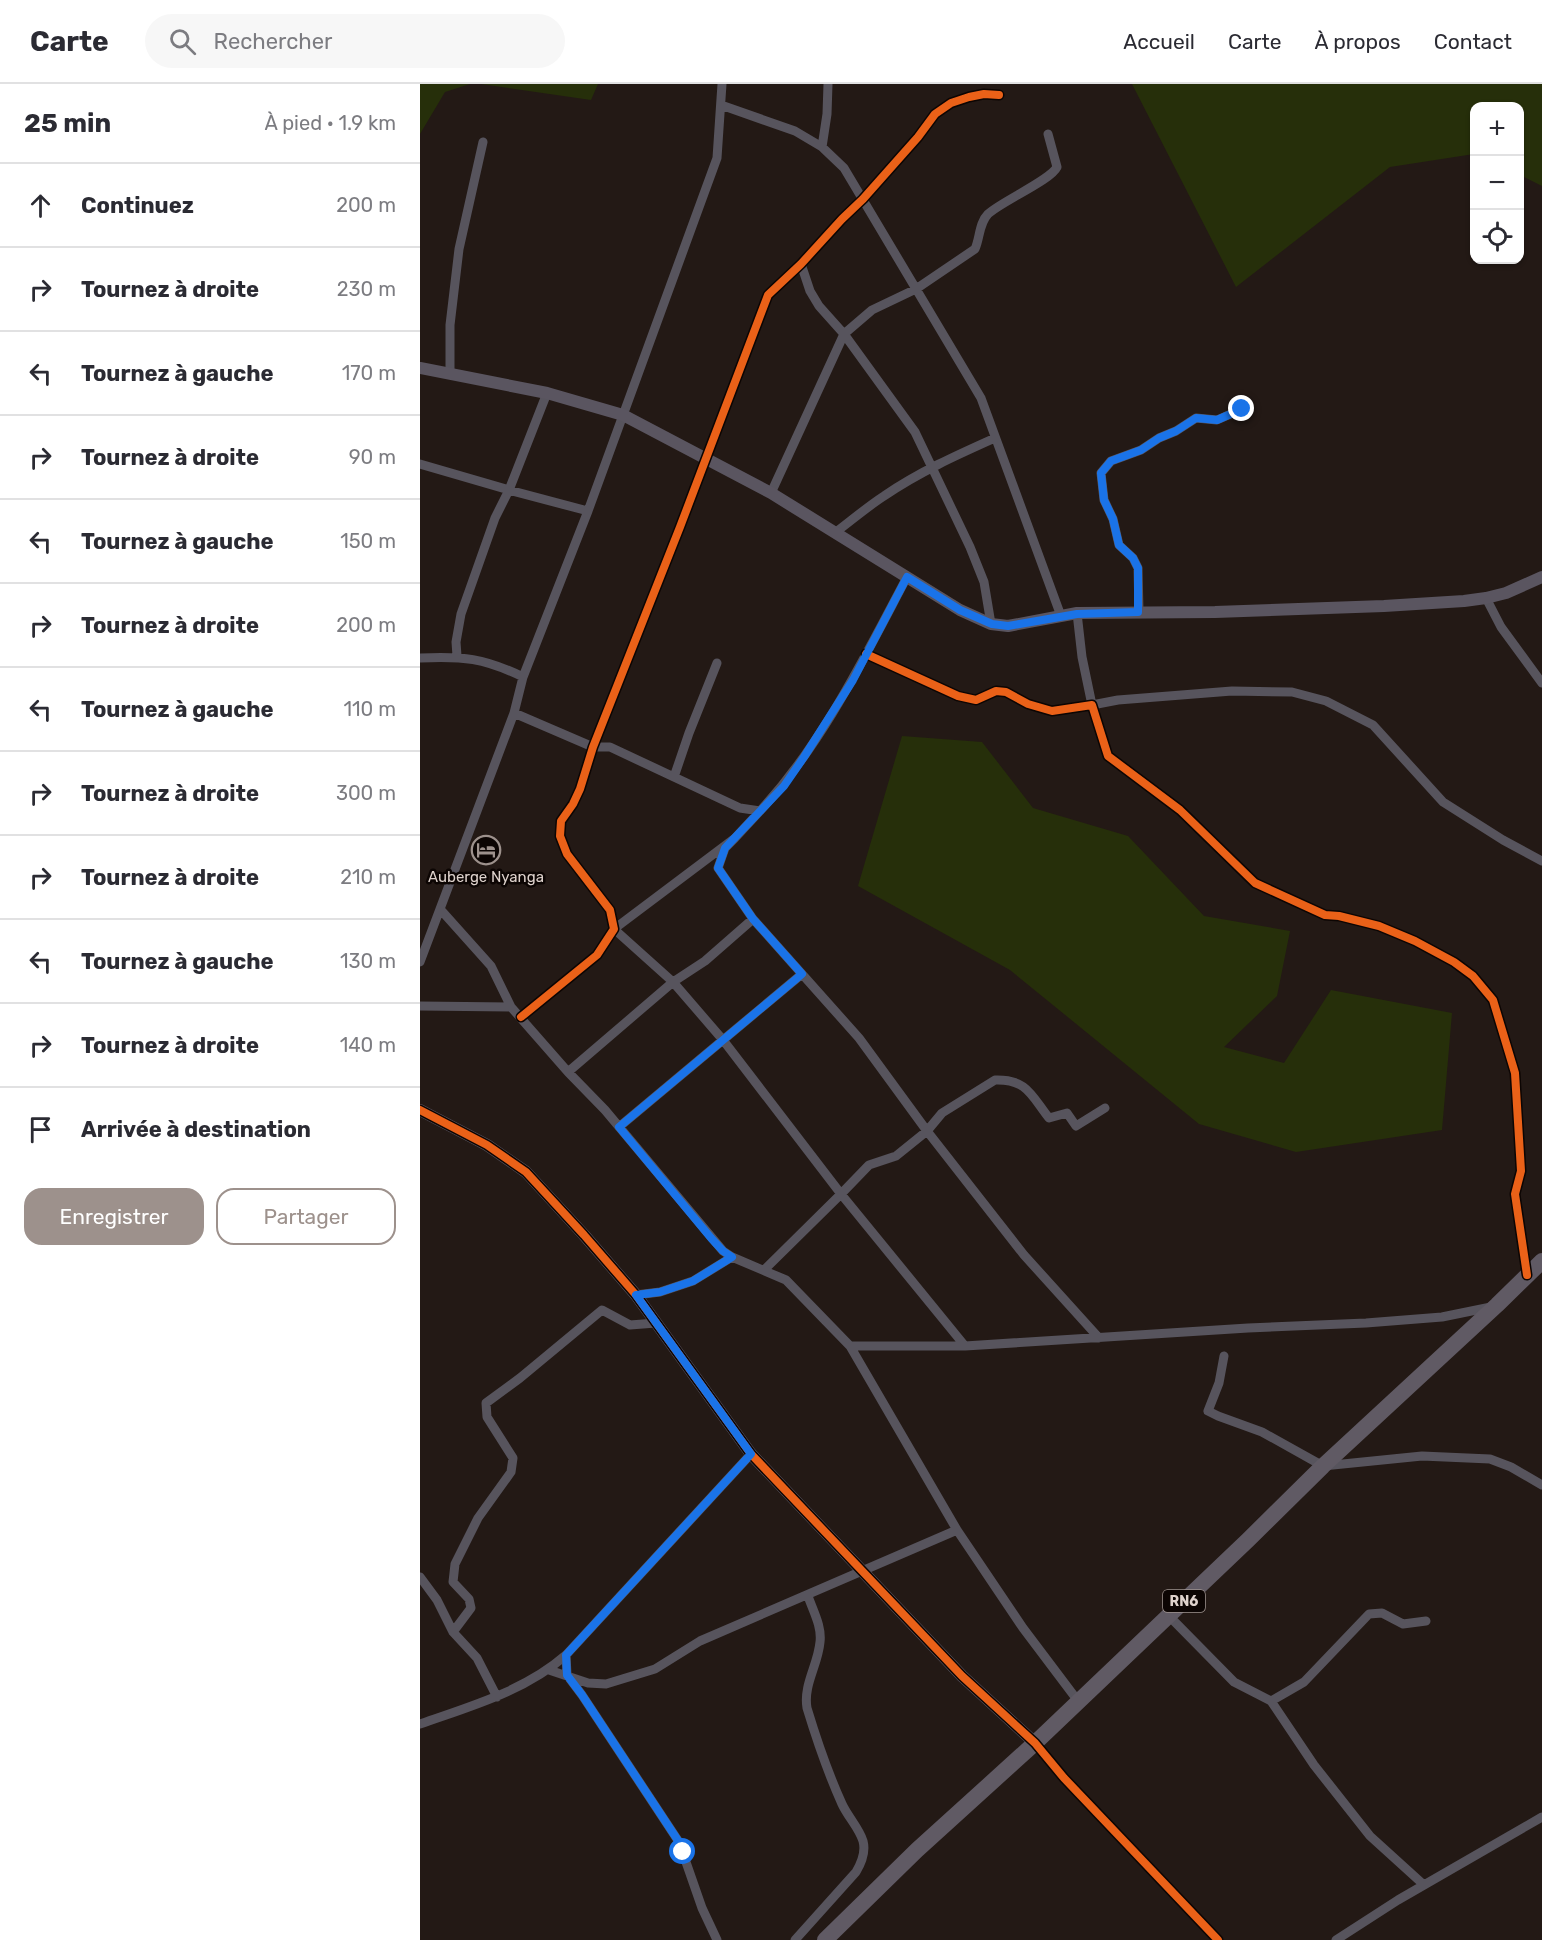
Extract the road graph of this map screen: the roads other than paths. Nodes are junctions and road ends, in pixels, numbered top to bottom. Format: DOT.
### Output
graph roads {
  1 [pos="722,84"];
  2 [pos="828,84"];
  3 [pos="999,95"];
  4 [pos="721,105"];
  5 [pos="1048,134"];
  6 [pos="483,142"];
  7 [pos="822,147"];
  8 [pos="863,199"];
  9 [pos="801,264"];
  10 [pos="916,290"];
  11 [pos="844,334"];
  12 [pos="420,368"];
  13 [pos="450,373"];
  14 [pos="547,393"];
  15 [pos="1242,409"];
  16 [pos="623,415"];
  17 [pos="995,438"];
  18 [pos="706,458"];
  19 [pos="420,464"];
  20 [pos="932,467"];
  21 [pos="509,490"];
  22 [pos="771,493"];
  23 [pos="588,511"];
  24 [pos="836,532"];
  25 [pos="907,577"];
  26 [pos="1542,578"];
  27 [pos="1486,597"];
  28 [pos="1138,612"];
  29 [pos="1077,614"];
  30 [pos="1061,616"];
  31 [pos="992,624"];
  32 [pos="866,654"];
  33 [pos="457,656"];
  34 [pos="420,658"];
  35 [pos="717,663"];
  36 [pos="523,677"];
  37 [pos="1542,683"];
  38 [pos="1092,705"];
  39 [pos="514,713"];
  40 [pos="593,747"];
  41 [pos="674,777"];
  42 [pos="760,811"];
  43 [pos="735,838"];
  44 [pos="1542,861"];
  45 [pos="440,909"];
  46 [pos="753,919"];
  47 [pos="614,929"];
  48 [pos="420,962"];
  49 [pos="802,974"];
  50 [pos="673,982"];
  51 [pos="420,1006"];
  52 [pos="511,1007"];
  53 [pos="521,1017"];
  54 [pos="723,1040"];
  55 [pos="568,1072"];
  56 [pos="1105,1108"];
  57 [pos="420,1110"];
  58 [pos="619,1127"];
  59 [pos="927,1131"];
  60 [pos="841,1194"];
  61 [pos="732,1257"];
  62 [pos="1542,1261"];
  63 [pos="764,1270"];
  64 [pos="1527,1275"];
  65 [pos="636,1295"];
  66 [pos="1497,1305"];
  67 [pos="656,1323"];
  68 [pos="1099,1338"];
  69 [pos="964,1346"];
  70 [pos="850,1347"];
  71 [pos="1224,1356"];
  72 [pos="751,1454"];
  73 [pos="1323,1466"];
  74 [pos="1542,1485"];
  75 [pos="957,1530"];
  76 [pos="861,1570"];
  77 [pos="420,1577"];
  78 [pos="808,1596"];
  79 [pos="1168,1615"];
  80 [pos="1426,1621"];
  81 [pos="453,1632"];
  82 [pos="566,1655"];
  83 [pos="549,1670"];
  84 [pos="567,1675"];
  85 [pos="606,1684"];
  86 [pos="582,1695"];
  87 [pos="497,1697"];
  88 [pos="1078,1701"];
  89 [pos="1271,1701"];
  90 [pos="420,1724"];
  91 [pos="1035,1743"];
  92 [pos="1542,1817"];
  93 [pos="1424,1885"];
  94 [pos="717,1940"];
  95 [pos="795,1940"];
  96 [pos="825,1940"];
  97 [pos="1218,1940"];
  98 [pos="1336,1940"];
  1 -- 4 [label="street"];
  2 -- 7 [label="street"];
  3 -- 8 [label="street"];
  4 -- 7 [label="street"];
  4 -- 16 [label="street"];
  5 -- 10 [label="street"];
  6 -- 13 [label="street"];
  7 -- 8 [label="street"];
  8 -- 9 [label="street"];
  8 -- 10 [label="street"];
  9 -- 11 [label="street"];
  9 -- 18 [label="street"];
  10 -- 11 [label="street"];
  10 -- 17 [label="street"];
  11 -- 20 [label="street"];
  11 -- 22 [label="street"];
  12 -- 13 [label="main road"];
  13 -- 14 [label="main road"];
  14 -- 16 [label="main road"];
  14 -- 21 [label="street"];
  15 -- 28 [label="street"];
  16 -- 18 [label="main road"];
  16 -- 23 [label="street"];
  17 -- 20 [label="street"];
  17 -- 30 [label="street"];
  18 -- 22 [label="main road"];
  18 -- 40 [label="street"];
  19 -- 21 [label="street"];
  20 -- 24 [label="street"];
  20 -- 31 [label="street"];
  21 -- 23 [label="street"];
  21 -- 33 [label="street"];
  22 -- 24 [label="main road"];
  23 -- 36 [label="street"];
  24 -- 25 [label="main road"];
  25 -- 31 [label="main road"];
  25 -- 32 [label="street"];
  26 -- 27 [label="main road"];
  27 -- 28 [label="main road"];
  27 -- 37 [label="street"];
  28 -- 29 [label="main road"];
  29 -- 30 [label="main road"];
  29 -- 38 [label="street"];
  30 -- 31 [label="main road"];
  32 -- 38 [label="street"];
  32 -- 42 [label="street"];
  33 -- 34 [label="street"];
  33 -- 36 [label="street"];
  35 -- 41 [label="street"];
  36 -- 39 [label="street"];
  38 -- 44 [label="street"];
  38 -- 64 [label="street"];
  39 -- 40 [label="street"];
  39 -- 45 [label="street"];
  40 -- 41 [label="street"];
  40 -- 47 [label="street"];
  41 -- 42 [label="street"];
  42 -- 43 [label="street"];
  43 -- 46 [label="street"];
  43 -- 47 [label="street"];
  45 -- 48 [label="street"];
  45 -- 52 [label="street"];
  46 -- 49 [label="street"];
  46 -- 50 [label="street"];
  47 -- 50 [label="street"];
  47 -- 53 [label="street"];
  49 -- 54 [label="street"];
  49 -- 59 [label="street"];
  50 -- 54 [label="street"];
  50 -- 55 [label="street"];
  51 -- 52 [label="street"];
  52 -- 53 [label="street"];
  53 -- 55 [label="street"];
  54 -- 58 [label="street"];
  54 -- 60 [label="street"];
  55 -- 58 [label="street"];
  56 -- 59 [label="street"];
  57 -- 65 [label="main road"];
  58 -- 61 [label="street"];
  59 -- 60 [label="street"];
  59 -- 68 [label="street"];
  60 -- 63 [label="street"];
  60 -- 69 [label="street"];
  61 -- 63 [label="street"];
  61 -- 65 [label="street"];
  62 -- 64 [label="highway, RN6"];
  63 -- 70 [label="street"];
  64 -- 66 [label="highway, RN6"];
  65 -- 67 [label="main road"];
  66 -- 68 [label="street"];
  66 -- 73 [label="highway, RN6"];
  67 -- 72 [label="main road"];
  67 -- 81 [label="street"];
  68 -- 69 [label="street"];
  69 -- 70 [label="street"];
  70 -- 75 [label="street"];
  71 -- 73 [label="street"];
  72 -- 76 [label="main road"];
  72 -- 82 [label="street"];
  73 -- 74 [label="street"];
  73 -- 79 [label="highway, RN6"];
  75 -- 76 [label="street"];
  75 -- 88 [label="street"];
  76 -- 78 [label="street"];
  76 -- 91 [label="main road"];
  77 -- 81 [label="street"];
  78 -- 85 [label="street"];
  78 -- 95 [label="street"];
  79 -- 88 [label="highway, RN6"];
  79 -- 89 [label="street"];
  80 -- 89 [label="street"];
  81 -- 87 [label="street"];
  82 -- 83 [label="street"];
  82 -- 84 [label="street"];
  83 -- 84 [label="street"];
  83 -- 87 [label="street"];
  84 -- 85 [label="street"];
  84 -- 86 [label="street"];
  85 -- 86 [label="street"];
  86 -- 94 [label="street"];
  87 -- 90 [label="street"];
  88 -- 91 [label="highway, RN6"];
  89 -- 93 [label="street"];
  91 -- 96 [label="highway, RN6"];
  91 -- 97 [label="street"];
  92 -- 93 [label="street"];
  93 -- 98 [label="street"];
}
